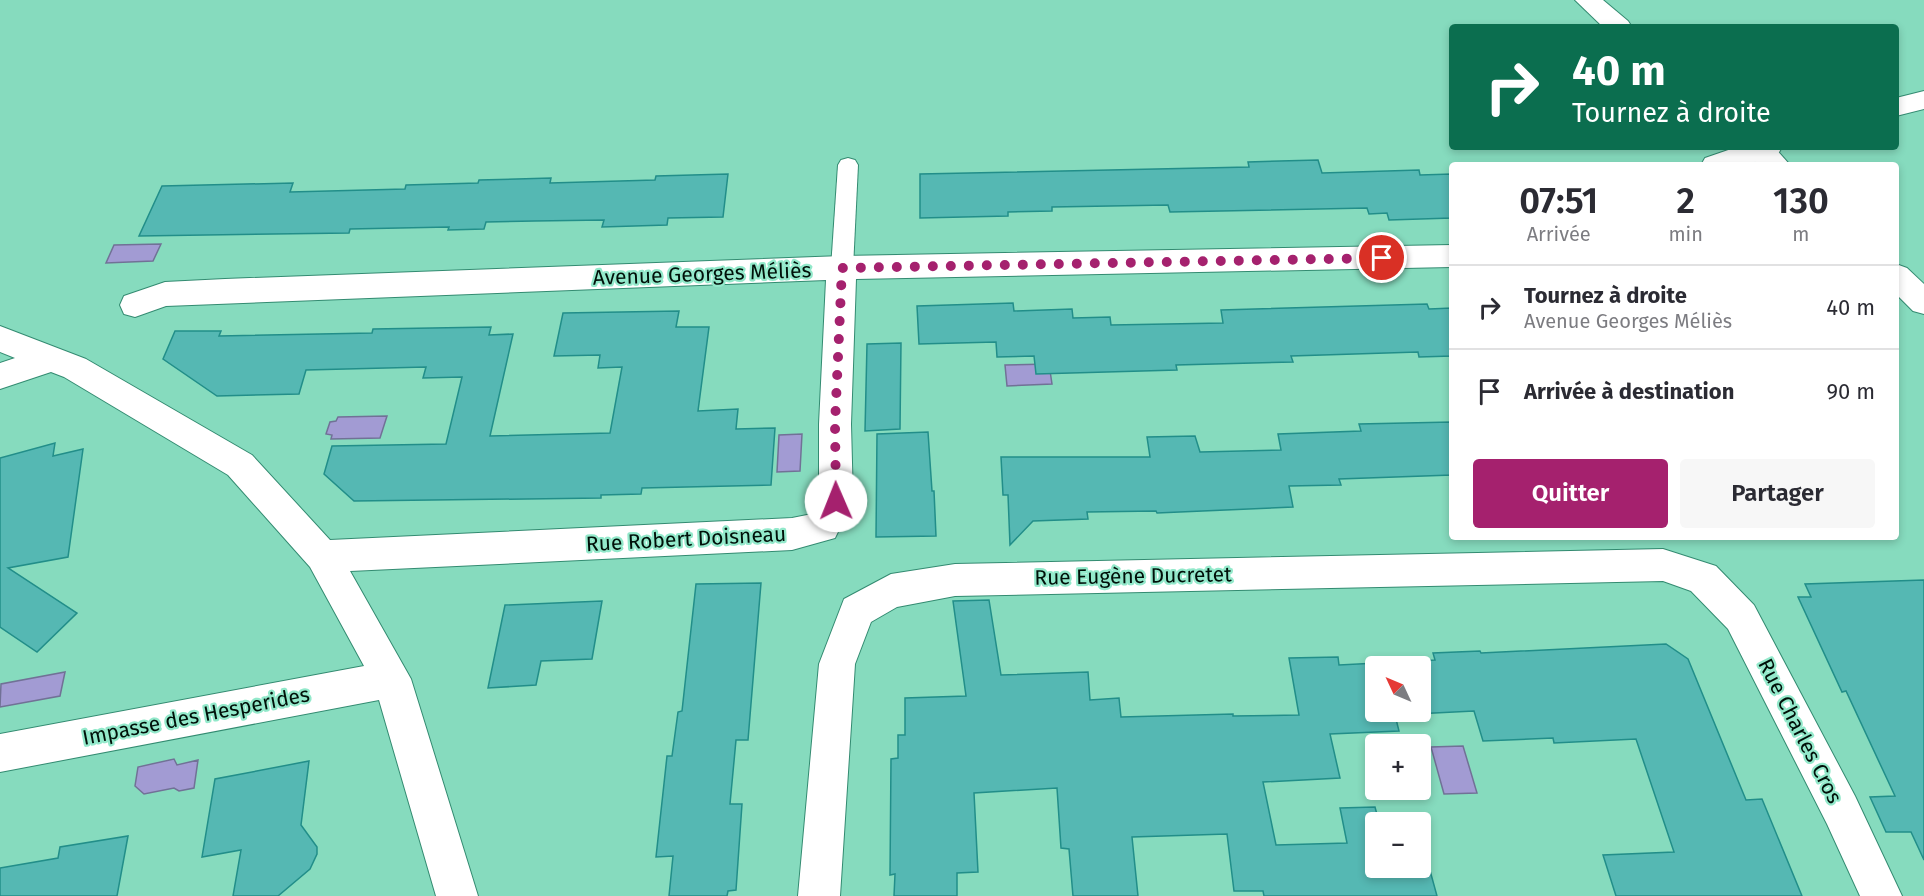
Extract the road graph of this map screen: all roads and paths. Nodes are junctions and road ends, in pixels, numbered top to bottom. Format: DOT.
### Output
graph roads {
  1 [pos="1587,0"];
  2 [pos="1615,24"];
  3 [pos="1924,100"];
  4 [pos="1899,106"];
  5 [pos="1765,152"];
  6 [pos="1727,162"];
  7 [pos="848,165"];
  8 [pos="1449,256"];
  9 [pos="842,268"];
  10 [pos="1899,279"];
  11 [pos="1924,302"];
  12 [pos="135,305"];
  13 [pos="0,339"];
  14 [pos="51,359"];
  15 [pos="0,375"];
  16 [pos="322,555"];
  17 [pos="1703,578"];
  18 [pos="392,679"];
  19 [pos="0,753"];
  20 [pos="457,896"];
  21 [pos="819,896"];
  22 [pos="1881,896"];
  1 -- 2 [label="street"];
  3 -- 4 [label="street"];
  5 -- 6 [label="street"];
  7 -- 9 [label="lane"];
  8 -- 9 [label="street, Avenue Georges Méliès"];
  9 -- 12 [label="street, Avenue Georges Méliès"];
  9 -- 16 [label="street, Rue Robert Doisneau"];
  10 -- 11 [label="street"];
  13 -- 14 [label="street"];
  14 -- 15 [label="street"];
  14 -- 16 [label="street"];
  16 -- 18 [label="street"];
  17 -- 21 [label="street, Rue Eugène Ducretet"];
  17 -- 22 [label="street, Rue Charles Cros"];
  18 -- 19 [label="street, Impasse des Hesperides"];
  18 -- 20 [label="street"];
}
